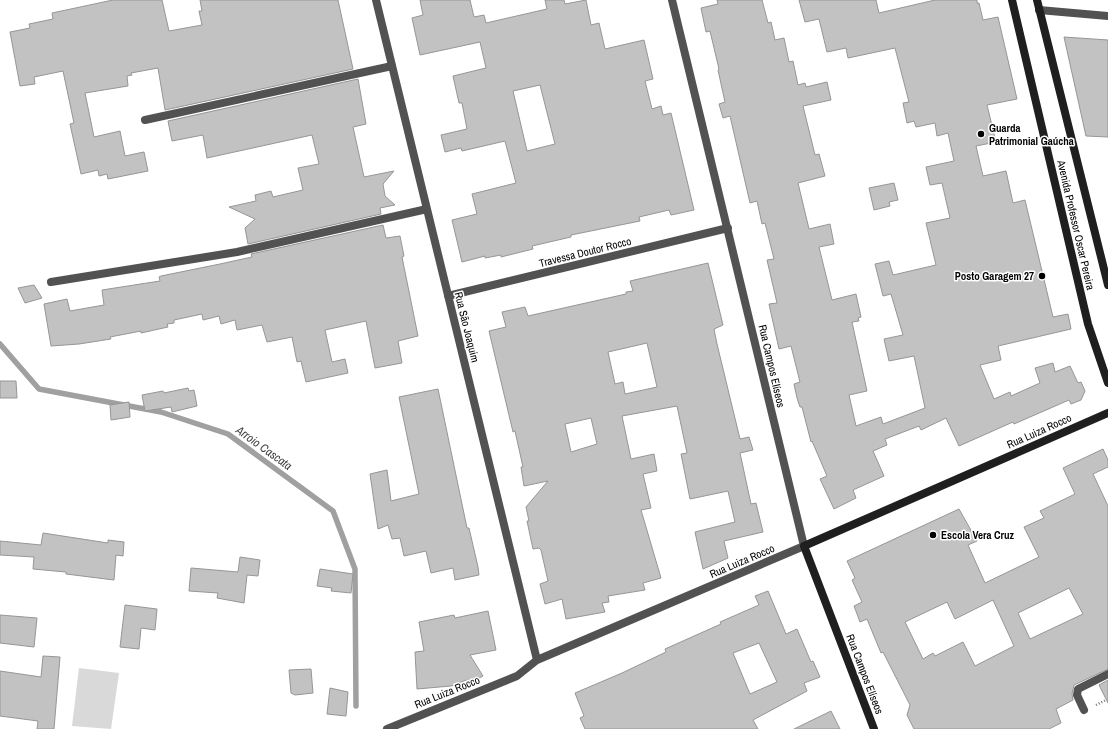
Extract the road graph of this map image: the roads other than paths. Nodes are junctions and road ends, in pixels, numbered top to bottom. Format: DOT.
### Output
graph roads {
  1 [pos="376,0"];
  2 [pos="672,0"];
  3 [pos="1012,0"];
  4 [pos="1036,0"];
  5 [pos="1039,10"];
  6 [pos="1108,16"];
  7 [pos="392,66"];
  8 [pos="145,120"];
  9 [pos="427,209"];
  10 [pos="728,228"];
  11 [pos="51,282"];
  12 [pos="1108,285"];
  13 [pos="448,296"];
  14 [pos="1108,383"];
  15 [pos="1108,413"];
  16 [pos="804,546"];
  17 [pos="536,660"];
  18 [pos="1108,674"];
  19 [pos="1084,710"];
  20 [pos="386,729"];
  21 [pos="874,729"];
  1 -- 7 [label="street, Rua São Joaquim"];
  2 -- 10 [label="street, Rua Campos Elíseos"];
  3 -- 14 [label="main road, Avenida Professor Oscar Pereira"];
  4 -- 5 [label="main road, Avenida Professor Oscar Pereira"];
  5 -- 6 [label="street"];
  5 -- 12 [label="main road, Avenida Professor Oscar Pereira"];
  7 -- 8 [label="street"];
  7 -- 9 [label="street, Rua São Joaquim"];
  9 -- 11 [label="street"];
  9 -- 13 [label="street, Rua São Joaquim"];
  10 -- 13 [label="street, Travessa Doutor Rocco"];
  10 -- 16 [label="street, Rua Campos Elíseos"];
  13 -- 17 [label="street, Rua São Joaquim"];
  15 -- 16 [label="main road, Rua Luiza Rocco"];
  16 -- 17 [label="street, Rua Luiza Rocco"];
  16 -- 21 [label="main road, Rua Campos Elíseos"];
  17 -- 20 [label="street, Rua Luiza Rocco"];
  18 -- 19 [label="street"];
}
